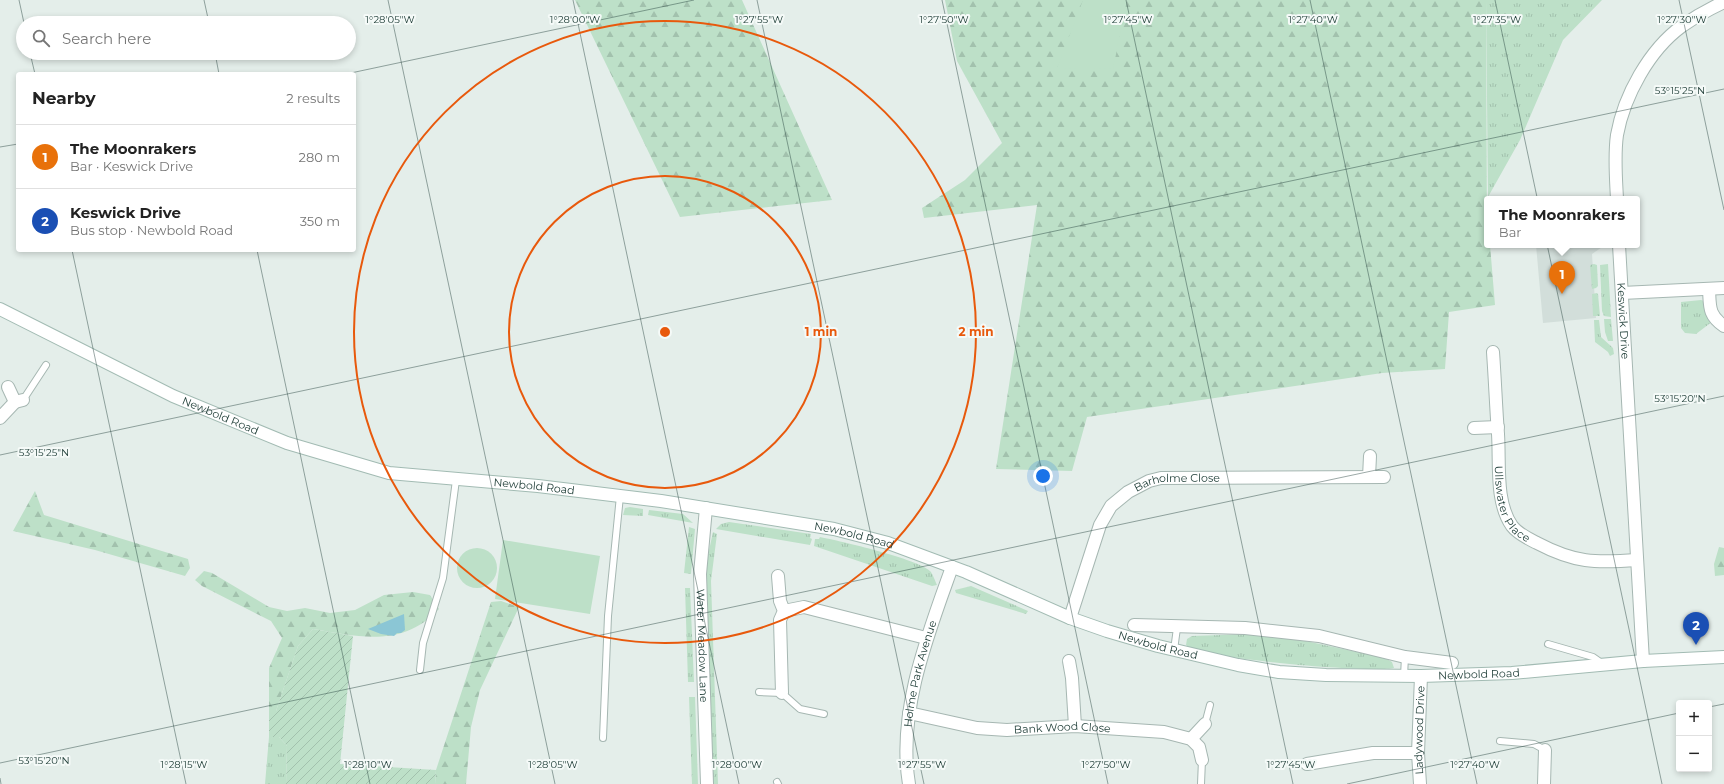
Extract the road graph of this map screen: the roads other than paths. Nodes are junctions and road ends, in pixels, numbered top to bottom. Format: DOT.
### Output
graph roads {
  1 [pos="1724,2"];
  2 [pos="1617,196"];
  3 [pos="1619,248"];
  4 [pos="1724,288"];
  5 [pos="1709,289"];
  6 [pos="1622,294"];
  7 [pos="0,309"];
  8 [pos="1724,326"];
  9 [pos="1493,352"];
  10 [pos="46,365"];
  11 [pos="8,387"];
  12 [pos="19,401"];
  13 [pos="0,418"];
  14 [pos="1498,427"];
  15 [pos="1474,428"];
  16 [pos="1370,456"];
  17 [pos="1384,476"];
  18 [pos="1369,477"];
  19 [pos="456,480"];
  20 [pos="620,496"];
  21 [pos="706,508"];
  22 [pos="1637,560"];
  23 [pos="952,567"];
  24 [pos="778,576"];
  25 [pos="784,611"];
  26 [pos="1070,618"];
  27 [pos="1134,625"];
  28 [pos="1177,628"];
  29 [pos="926,638"];
  30 [pos="1548,644"];
  31 [pos="1174,650"];
  32 [pos="1405,657"];
  33 [pos="1724,657"];
  34 [pos="1069,661"];
  35 [pos="1643,661"];
  36 [pos="1452,663"];
  37 [pos="1604,666"];
  38 [pos="420,670"];
  39 [pos="1404,676"];
  40 [pos="1421,676"];
  41 [pos="759,692"];
  42 [pos="782,693"];
  43 [pos="1210,705"];
  44 [pos="909,713"];
  45 [pos="824,714"];
  46 [pos="1204,724"];
  47 [pos="1075,726"];
  48 [pos="603,738"];
  49 [pos="1190,739"];
  50 [pos="1500,741"];
  51 [pos="1545,750"];
  52 [pos="1418,753"];
  53 [pos="1202,760"];
  54 [pos="1307,764"];
  55 [pos="707,784"];
  56 [pos="909,784"];
  57 [pos="1201,784"];
  58 [pos="1420,784"];
  59 [pos="1544,784"];
  1 -- 2 [label="street"];
  3 -- 6 [label="street, Keswick Drive"];
  4 -- 5 [label="street"];
  5 -- 6 [label="street"];
  5 -- 8 [label="street"];
  6 -- 22 [label="street, Keswick Drive"];
  7 -- 19 [label="street, Newbold Road"];
  9 -- 14 [label="street, Ullswater Place"];
  10 -- 12 [label="lane"];
  11 -- 12 [label="street"];
  12 -- 13 [label="street"];
  14 -- 15 [label="street"];
  14 -- 22 [label="street, Ullswater Place"];
  16 -- 18 [label="street"];
  17 -- 18 [label="street, Barholme Close"];
  18 -- 26 [label="street, Barholme Close"];
  19 -- 20 [label="street, Newbold Road"];
  19 -- 38 [label="lane"];
  20 -- 21 [label="street, Newbold Road"];
  20 -- 48 [label="lane"];
  21 -- 23 [label="street, Newbold Road"];
  21 -- 55 [label="street, Water Meadow Lane"];
  22 -- 35 [label="street, Keswick Drive"];
  23 -- 26 [label="street, Newbold Road"];
  23 -- 29 [label="street, Holme Park Avenue"];
  24 -- 25 [label="street"];
  25 -- 29 [label="street"];
  25 -- 42 [label="street"];
  26 -- 31 [label="street, Newbold Road"];
  27 -- 28 [label="street, Newbold Road"];
  28 -- 31 [label="lane"];
  28 -- 32 [label="street, Newbold Road"];
  29 -- 44 [label="street, Holme Park Avenue"];
  30 -- 37 [label="lane"];
  31 -- 39 [label="street, Newbold Road"];
  32 -- 36 [label="street, Newbold Road"];
  32 -- 39 [label="lane"];
  33 -- 35 [label="street, Newbold Road"];
  34 -- 47 [label="street"];
  35 -- 37 [label="street, Newbold Road"];
  37 -- 40 [label="street, Newbold Road"];
  39 -- 40 [label="street, Newbold Road"];
  40 -- 52 [label="street, Ladywood Drive"];
  41 -- 42 [label="lane"];
  42 -- 45 [label="lane"];
  43 -- 46 [label="lane"];
  44 -- 47 [label="street, Bank Wood Close"];
  44 -- 56 [label="street, Holme Park Avenue"];
  46 -- 49 [label="street"];
  47 -- 49 [label="street, Bank Wood Close"];
  49 -- 53 [label="street"];
  50 -- 51 [label="lane"];
  51 -- 59 [label="street"];
  52 -- 54 [label="street"];
  52 -- 58 [label="street, Ladywood Drive"];
  53 -- 57 [label="lane"];
}
